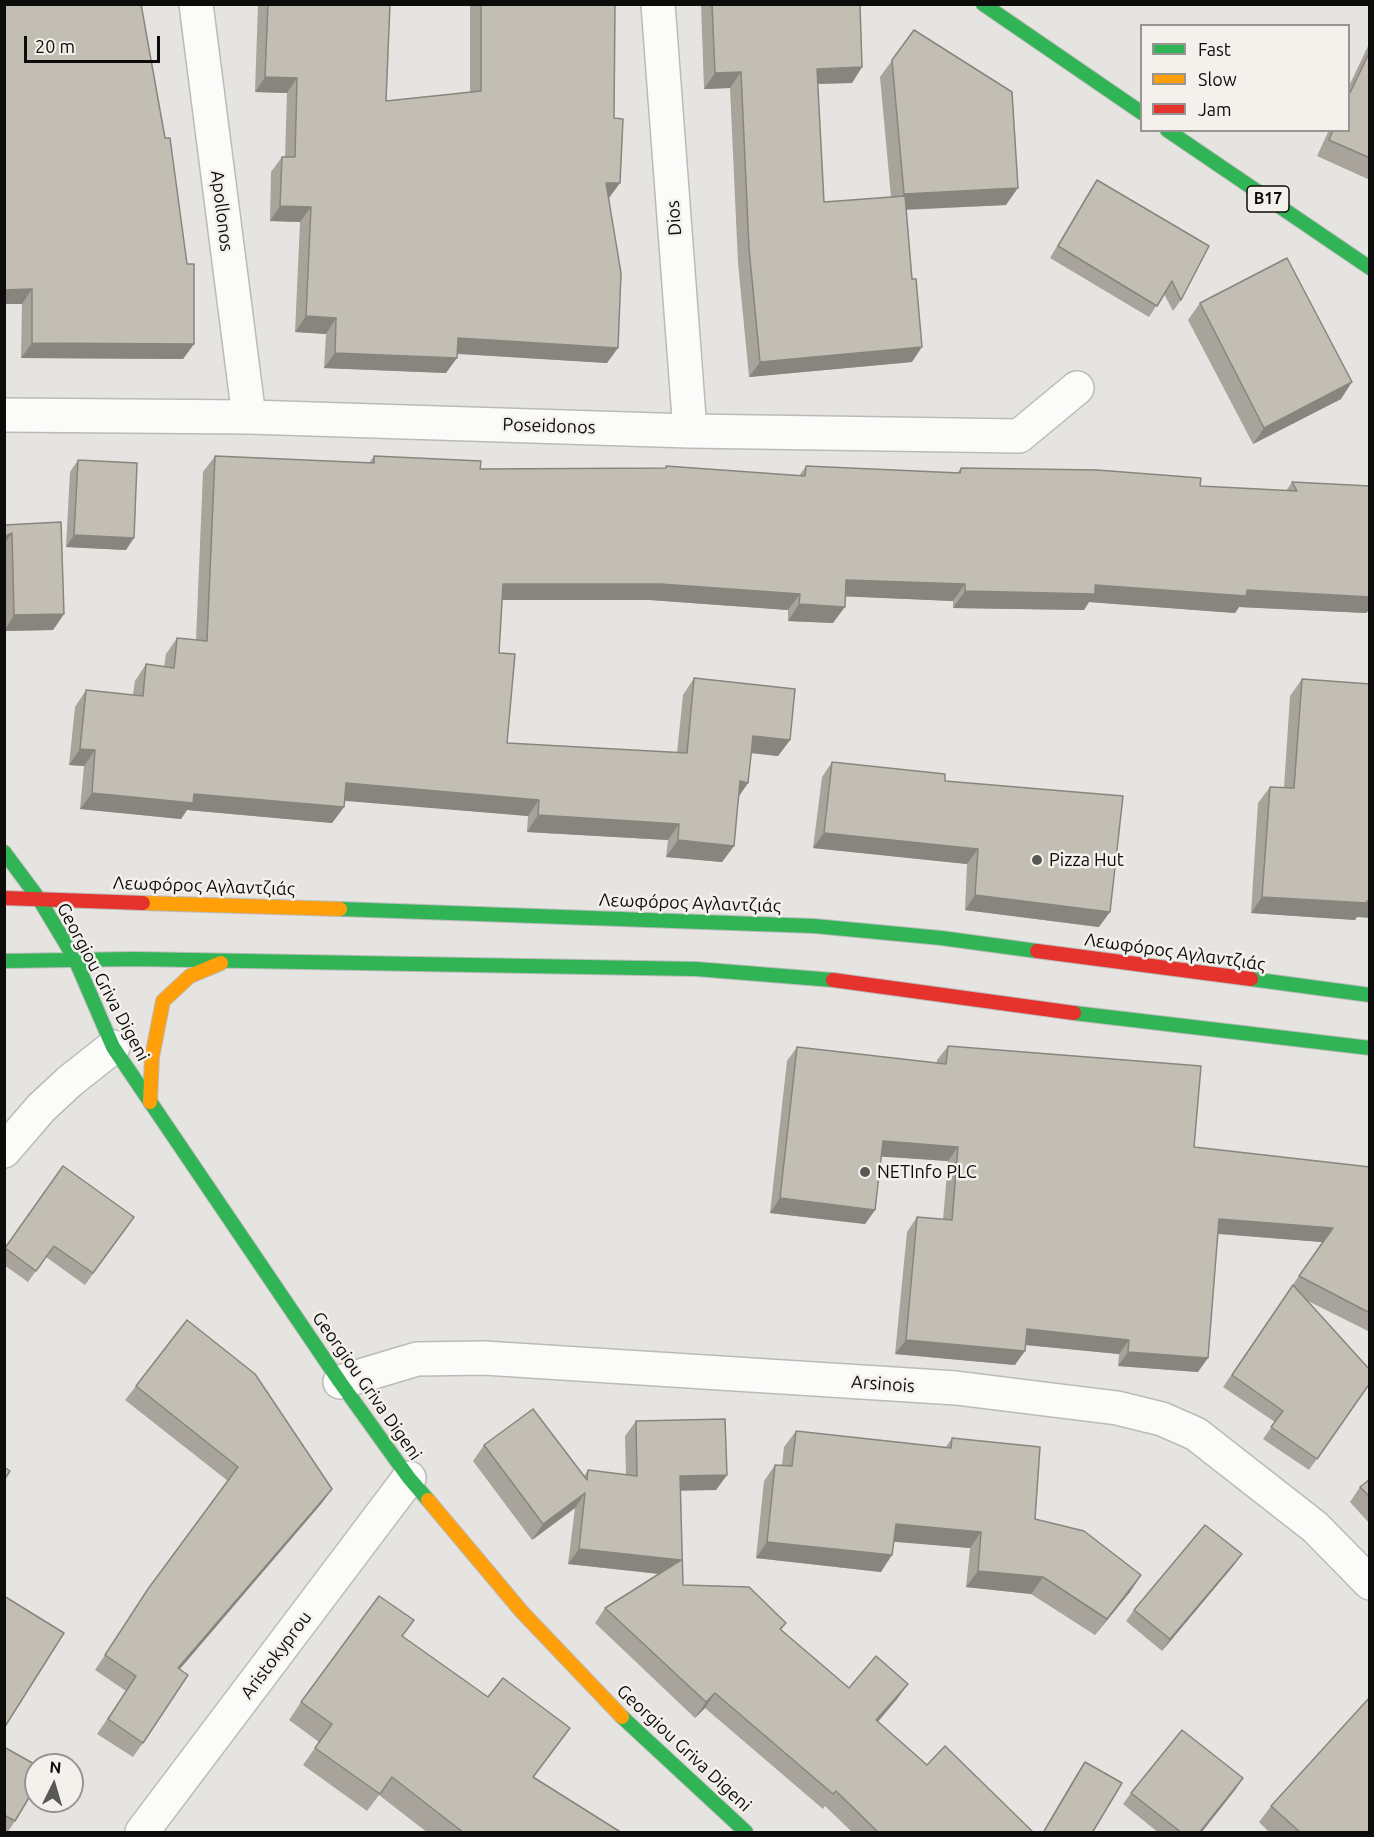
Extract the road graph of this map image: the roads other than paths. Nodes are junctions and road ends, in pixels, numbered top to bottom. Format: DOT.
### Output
graph roads {
  1 [pos="196,4"];
  2 [pos="658,4"];
  3 [pos="982,4"];
  4 [pos="1140,112"];
  5 [pos="1170,132"];
  6 [pos="1370,268"];
  7 [pos="1077,388"];
  8 [pos="4,415"];
  9 [pos="249,417"];
  10 [pos="690,431"];
  11 [pos="4,852"];
  12 [pos="4,898"];
  13 [pos="39,899"];
  14 [pos="75,959"];
  15 [pos="4,961"];
  16 [pos="225,961"];
  17 [pos="1370,996"];
  18 [pos="113,1047"];
  19 [pos="1370,1048"];
  20 [pos="150,1102"];
  21 [pos="4,1151"];
  22 [pos="340,1382"];
  23 [pos="409,1478"];
  24 [pos="1370,1583"];
  25 [pos="142,1833"];
  26 [pos="747,1833"];
  1 -- 9 [label="street, Apollonos"];
  2 -- 10 [label="street, Dios"];
  3 -- 4 [label="main road"];
  5 -- 6 [label="main road, B17"];
  7 -- 10 [label="street, Poseidonos"];
  8 -- 9 [label="street, Poseidonos"];
  9 -- 10 [label="street, Poseidonos"];
  11 -- 13 [label="main road, Georgiou Griva Digeni"];
  12 -- 13 [label="main road, Λεωφόρος Αγλαντζιάς"];
  13 -- 14 [label="main road, Georgiou Griva Digeni"];
  13 -- 17 [label="main road, Λεωφόρος Αγλαντζιάς"];
  14 -- 15 [label="main road"];
  14 -- 16 [label="main road"];
  14 -- 18 [label="main road, Georgiou Griva Digeni"];
  16 -- 19 [label="main road"];
  16 -- 20 [label="main road"];
  18 -- 20 [label="main road, Georgiou Griva Digeni"];
  18 -- 21 [label="street"];
  20 -- 22 [label="main road, Georgiou Griva Digeni"];
  22 -- 23 [label="main road, Georgiou Griva Digeni"];
  22 -- 24 [label="street, Arsinois"];
  23 -- 25 [label="street, Aristokyprou"];
  23 -- 26 [label="main road, Georgiou Griva Digeni"];
}
